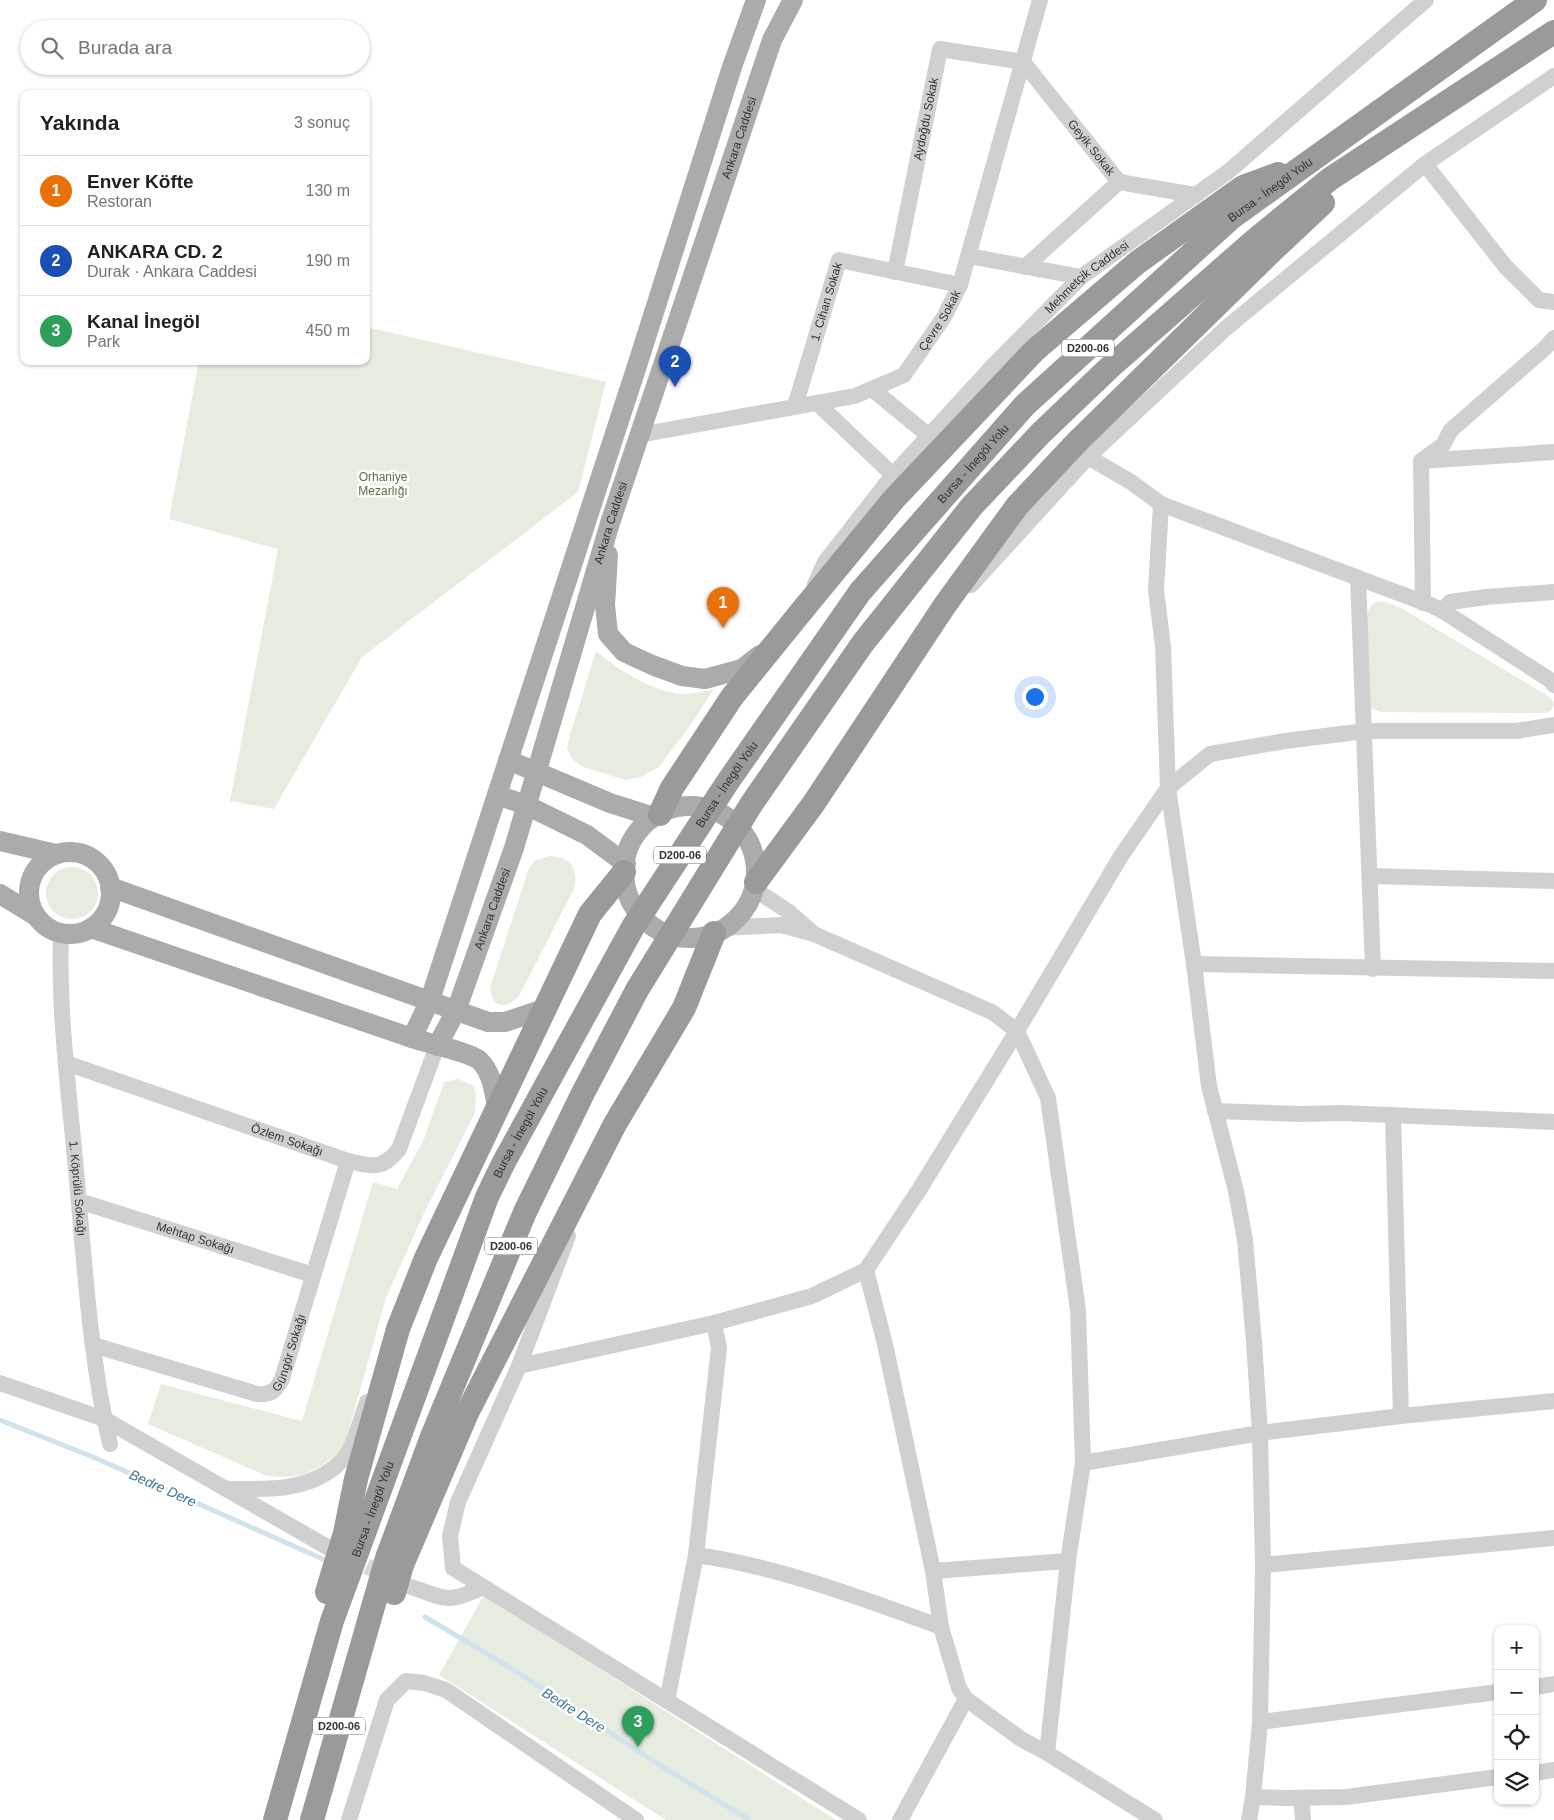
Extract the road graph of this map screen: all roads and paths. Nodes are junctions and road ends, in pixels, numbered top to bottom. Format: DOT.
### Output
graph roads {
  1 [pos="756,0"];
  2 [pos="793,0"];
  3 [pos="1040,0"];
  4 [pos="1426,0"];
  5 [pos="1535,0"];
  6 [pos="1554,32"];
  7 [pos="1023,62"];
  8 [pos="1554,76"];
  9 [pos="1400,132"];
  10 [pos="1310,162"];
  11 [pos="1425,164"];
  12 [pos="1119,182"];
  13 [pos="1195,195"];
  14 [pos="969,256"];
  15 [pos="1025,267"];
  16 [pos="895,272"];
  17 [pos="1081,277"];
  18 [pos="960,285"];
  19 [pos="1554,302"];
  20 [pos="1554,338"];
  21 [pos="872,389"];
  22 [pos="817,403"];
  23 [pos="795,406"];
  24 [pos="639,435"];
  25 [pos="928,435"];
  26 [pos="1554,452"];
  27 [pos="1088,457"];
  28 [pos="1421,461"];
  29 [pos="893,475"];
  30 [pos="1161,504"];
  31 [pos="610,523"];
  32 [pos="1358,578"];
  33 [pos="1554,592"];
  34 [pos="1423,602"];
  35 [pos="805,607"];
  36 [pos="1444,611"];
  37 [pos="924,636"];
  38 [pos="778,641"];
  39 [pos="1554,685"];
  40 [pos="1554,725"];
  41 [pos="1365,731"];
  42 [pos="508,760"];
  43 [pos="536,771"];
  44 [pos="1168,788"];
  45 [pos="497,795"];
  46 [pos="526,805"];
  47 [pos="657,815"];
  48 [pos="0,841"];
  49 [pos="56,854"];
  50 [pos="625,868"];
  51 [pos="1370,876"];
  52 [pos="1554,881"];
  53 [pos="755,885"];
  54 [pos="110,887"];
  55 [pos="0,894"];
  56 [pos="36,916"];
  57 [pos="92,928"];
  58 [pos="719,930"];
  59 [pos="61,933"];
  60 [pos="814,934"];
  61 [pos="1194,964"];
  62 [pos="1373,968"];
  63 [pos="1554,971"];
  64 [pos="430,1000"];
  65 [pos="544,1009"];
  66 [pos="456,1011"];
  67 [pos="1017,1031"];
  68 [pos="412,1038"];
  69 [pos="437,1046"];
  70 [pos="66,1063"];
  71 [pos="497,1107"];
  72 [pos="1215,1111"];
  73 [pos="1393,1115"];
  74 [pos="1554,1122"];
  75 [pos="601,1150"];
  76 [pos="348,1161"];
  77 [pos="79,1201"];
  78 [pos="866,1270"];
  79 [pos="314,1275"];
  80 [pos="714,1323"];
  81 [pos="394,1344"];
  82 [pos="93,1345"];
  83 [pos="519,1366"];
  84 [pos="0,1383"];
  85 [pos="1554,1401"];
  86 [pos="1401,1416"];
  87 [pos="104,1419"];
  88 [pos="1260,1433"];
  89 [pos="110,1444"];
  90 [pos="1083,1463"];
  91 [pos="226,1489"];
  92 [pos="1554,1538"];
  93 [pos="345,1539"];
  94 [pos="696,1555"];
  95 [pos="1068,1561"];
  96 [pos="1263,1565"];
  97 [pos="400,1570"];
  98 [pos="933,1571"];
  99 [pos="483,1587"];
  100 [pos="941,1627"];
  101 [pos="374,1635"];
  102 [pos="1554,1684"];
  103 [pos="1539,1686"];
  104 [pos="1494,1693"];
  105 [pos="966,1699"];
  106 [pos="667,1701"];
  107 [pos="1260,1722"];
  108 [pos="1047,1753"];
  109 [pos="1554,1770"];
  110 [pos="1539,1772"];
  111 [pos="1494,1778"];
  112 [pos="1253,1797"];
  113 [pos="1300,1798"];
  114 [pos="274,1820"];
  115 [pos="312,1820"];
  116 [pos="318,1820"];
  117 [pos="349,1820"];
  118 [pos="636,1820"];
  119 [pos="859,1820"];
  120 [pos="900,1820"];
  121 [pos="1155,1820"];
  122 [pos="1249,1820"];
  123 [pos="1303,1820"];
  1 -- 42 [label="main road, Ankara Caddesi"];
  2 -- 24 [label="main road, Ankara Caddesi"];
  3 -- 7 [label="street, Çevre Sokak"];
  4 -- 13 [label="street, Mehmetçik Caddesi"];
  5 -- 10 [label="highway, Bursa - İnegöl Yolu / D200-06"];
  6 -- 9 [label="highway, Bursa - İnegöl Yolu / D200-06"];
  7 -- 12 [label="street, Geyik Sokak"];
  7 -- 14 [label="street, Çevre Sokak"];
  7 -- 16 [label="street, Aydoğdu Sokak"];
  8 -- 11 [label="street"];
  9 -- 37 [label="highway"];
  9 -- 97 [label="highway, Bursa - İnegöl Yolu / D200-06"];
  10 -- 35 [label="highway"];
  10 -- 93 [label="highway, Bursa - İnegöl Yolu / D200-06"];
  11 -- 19 [label="street"];
  11 -- 27 [label="street"];
  12 -- 13 [label="street"];
  12 -- 15 [label="street, Geyik Sokak"];
  13 -- 17 [label="street, Mehmetçik Caddesi"];
  14 -- 15 [label="street"];
  14 -- 18 [label="street, Çevre Sokak"];
  15 -- 17 [label="street"];
  16 -- 18 [label="street, 1. Cihan Sokak"];
  16 -- 23 [label="street, 1. Cihan Sokak"];
  17 -- 25 [label="street, Mehmetçik Caddesi"];
  18 -- 21 [label="street, Çevre Sokak"];
  20 -- 28 [label="street"];
  21 -- 22 [label="street, Çevre Sokak"];
  21 -- 25 [label="street"];
  22 -- 23 [label="street, Çevre Sokak"];
  22 -- 29 [label="street"];
  23 -- 24 [label="street, Çevre Sokak"];
  24 -- 31 [label="main road, Ankara Caddesi"];
  25 -- 29 [label="street, Mehmetçik Caddesi"];
  26 -- 28 [label="street"];
  27 -- 30 [label="street"];
  27 -- 37 [label="street"];
  28 -- 34 [label="street"];
  29 -- 35 [label="street, Mehmetçik Caddesi"];
  30 -- 32 [label="street"];
  30 -- 44 [label="street"];
  31 -- 38 [label="main road"];
  31 -- 43 [label="main road, Ankara Caddesi"];
  32 -- 34 [label="street"];
  32 -- 41 [label="street"];
  33 -- 36 [label="street"];
  34 -- 36 [label="street"];
  35 -- 38 [label="highway"];
  36 -- 39 [label="street"];
  37 -- 53 [label="highway"];
  38 -- 47 [label="highway"];
  40 -- 41 [label="street"];
  41 -- 44 [label="street"];
  41 -- 51 [label="street"];
  42 -- 43 [label="main road"];
  42 -- 45 [label="main road, Ankara Caddesi"];
  43 -- 46 [label="main road, Ankara Caddesi"];
  43 -- 47 [label="main road"];
  44 -- 61 [label="street"];
  44 -- 67 [label="street"];
  45 -- 46 [label="main road"];
  45 -- 64 [label="main road, Ankara Caddesi"];
  46 -- 50 [label="main road"];
  46 -- 66 [label="main road, Ankara Caddesi"];
  47 -- 50 [label="main road"];
  47 -- 53 [label="main road"];
  48 -- 49 [label="main road"];
  49 -- 54 [label="main road"];
  49 -- 56 [label="main road"];
  50 -- 58 [label="main road"];
  50 -- 65 [label="highway"];
  51 -- 52 [label="street"];
  51 -- 62 [label="street"];
  53 -- 58 [label="main road"];
  53 -- 60 [label="street"];
  54 -- 57 [label="main road"];
  54 -- 64 [label="main road"];
  55 -- 56 [label="main road"];
  56 -- 59 [label="main road"];
  57 -- 59 [label="main road"];
  57 -- 68 [label="main road"];
  58 -- 60 [label="street"];
  58 -- 75 [label="highway"];
  59 -- 70 [label="street, 1. Köprülü Sokağı"];
  60 -- 67 [label="street"];
  61 -- 62 [label="street"];
  61 -- 72 [label="street"];
  62 -- 63 [label="street"];
  64 -- 66 [label="main road"];
  64 -- 68 [label="main road, Ankara Caddesi"];
  65 -- 66 [label="main road"];
  65 -- 71 [label="highway"];
  66 -- 69 [label="main road, Ankara Caddesi"];
  67 -- 78 [label="street"];
  67 -- 90 [label="street"];
  68 -- 69 [label="main road"];
  69 -- 71 [label="main road"];
  69 -- 76 [label="street, Özlem Sokağı"];
  70 -- 76 [label="street, Özlem Sokağı"];
  70 -- 77 [label="street, 1. Köprülü Sokağı"];
  71 -- 81 [label="highway"];
  72 -- 73 [label="street"];
  72 -- 88 [label="street"];
  73 -- 74 [label="street"];
  73 -- 86 [label="street"];
  75 -- 83 [label="street"];
  75 -- 97 [label="highway"];
  76 -- 79 [label="street, Güngör Sokağı"];
  77 -- 79 [label="street, Mehtap Sokağı"];
  77 -- 82 [label="street, 1. Köprülü Sokağı"];
  78 -- 80 [label="street"];
  78 -- 98 [label="street"];
  79 -- 82 [label="street, Güngör Sokağı"];
  80 -- 83 [label="street"];
  80 -- 94 [label="street"];
  81 -- 91 [label="street"];
  81 -- 93 [label="highway"];
  82 -- 87 [label="street, 1. Köprülü Sokağı"];
  83 -- 99 [label="street"];
  84 -- 87 [label="street"];
  85 -- 86 [label="street"];
  86 -- 88 [label="street"];
  87 -- 89 [label="street, 1. Köprülü Sokağı"];
  87 -- 91 [label="street"];
  88 -- 90 [label="street"];
  88 -- 96 [label="street"];
  90 -- 95 [label="street"];
  91 -- 93 [label="street"];
  92 -- 96 [label="street"];
  93 -- 114 [label="highway, Bursa - İnegöl Yolu / D200-06"];
  94 -- 100 [label="street"];
  94 -- 106 [label="street"];
  95 -- 98 [label="street"];
  95 -- 108 [label="street"];
  96 -- 107 [label="street"];
  97 -- 99 [label="street"];
  97 -- 101 [label="highway, Bursa - İnegöl Yolu / D200-06"];
  98 -- 100 [label="street"];
  99 -- 106 [label="street"];
  100 -- 105 [label="street"];
  101 -- 115 [label="highway, Bursa - İnegöl Yolu / D200-06"];
  101 -- 116 [label="highway"];
  102 -- 103 [label="street"];
  104 -- 107 [label="street"];
  105 -- 108 [label="street"];
  105 -- 120 [label="street"];
  106 -- 119 [label="street"];
  107 -- 112 [label="street"];
  108 -- 121 [label="street"];
  109 -- 110 [label="street"];
  111 -- 113 [label="street"];
  112 -- 113 [label="street"];
  112 -- 122 [label="street"];
  113 -- 123 [label="street"];
  117 -- 118 [label="street"];
}
